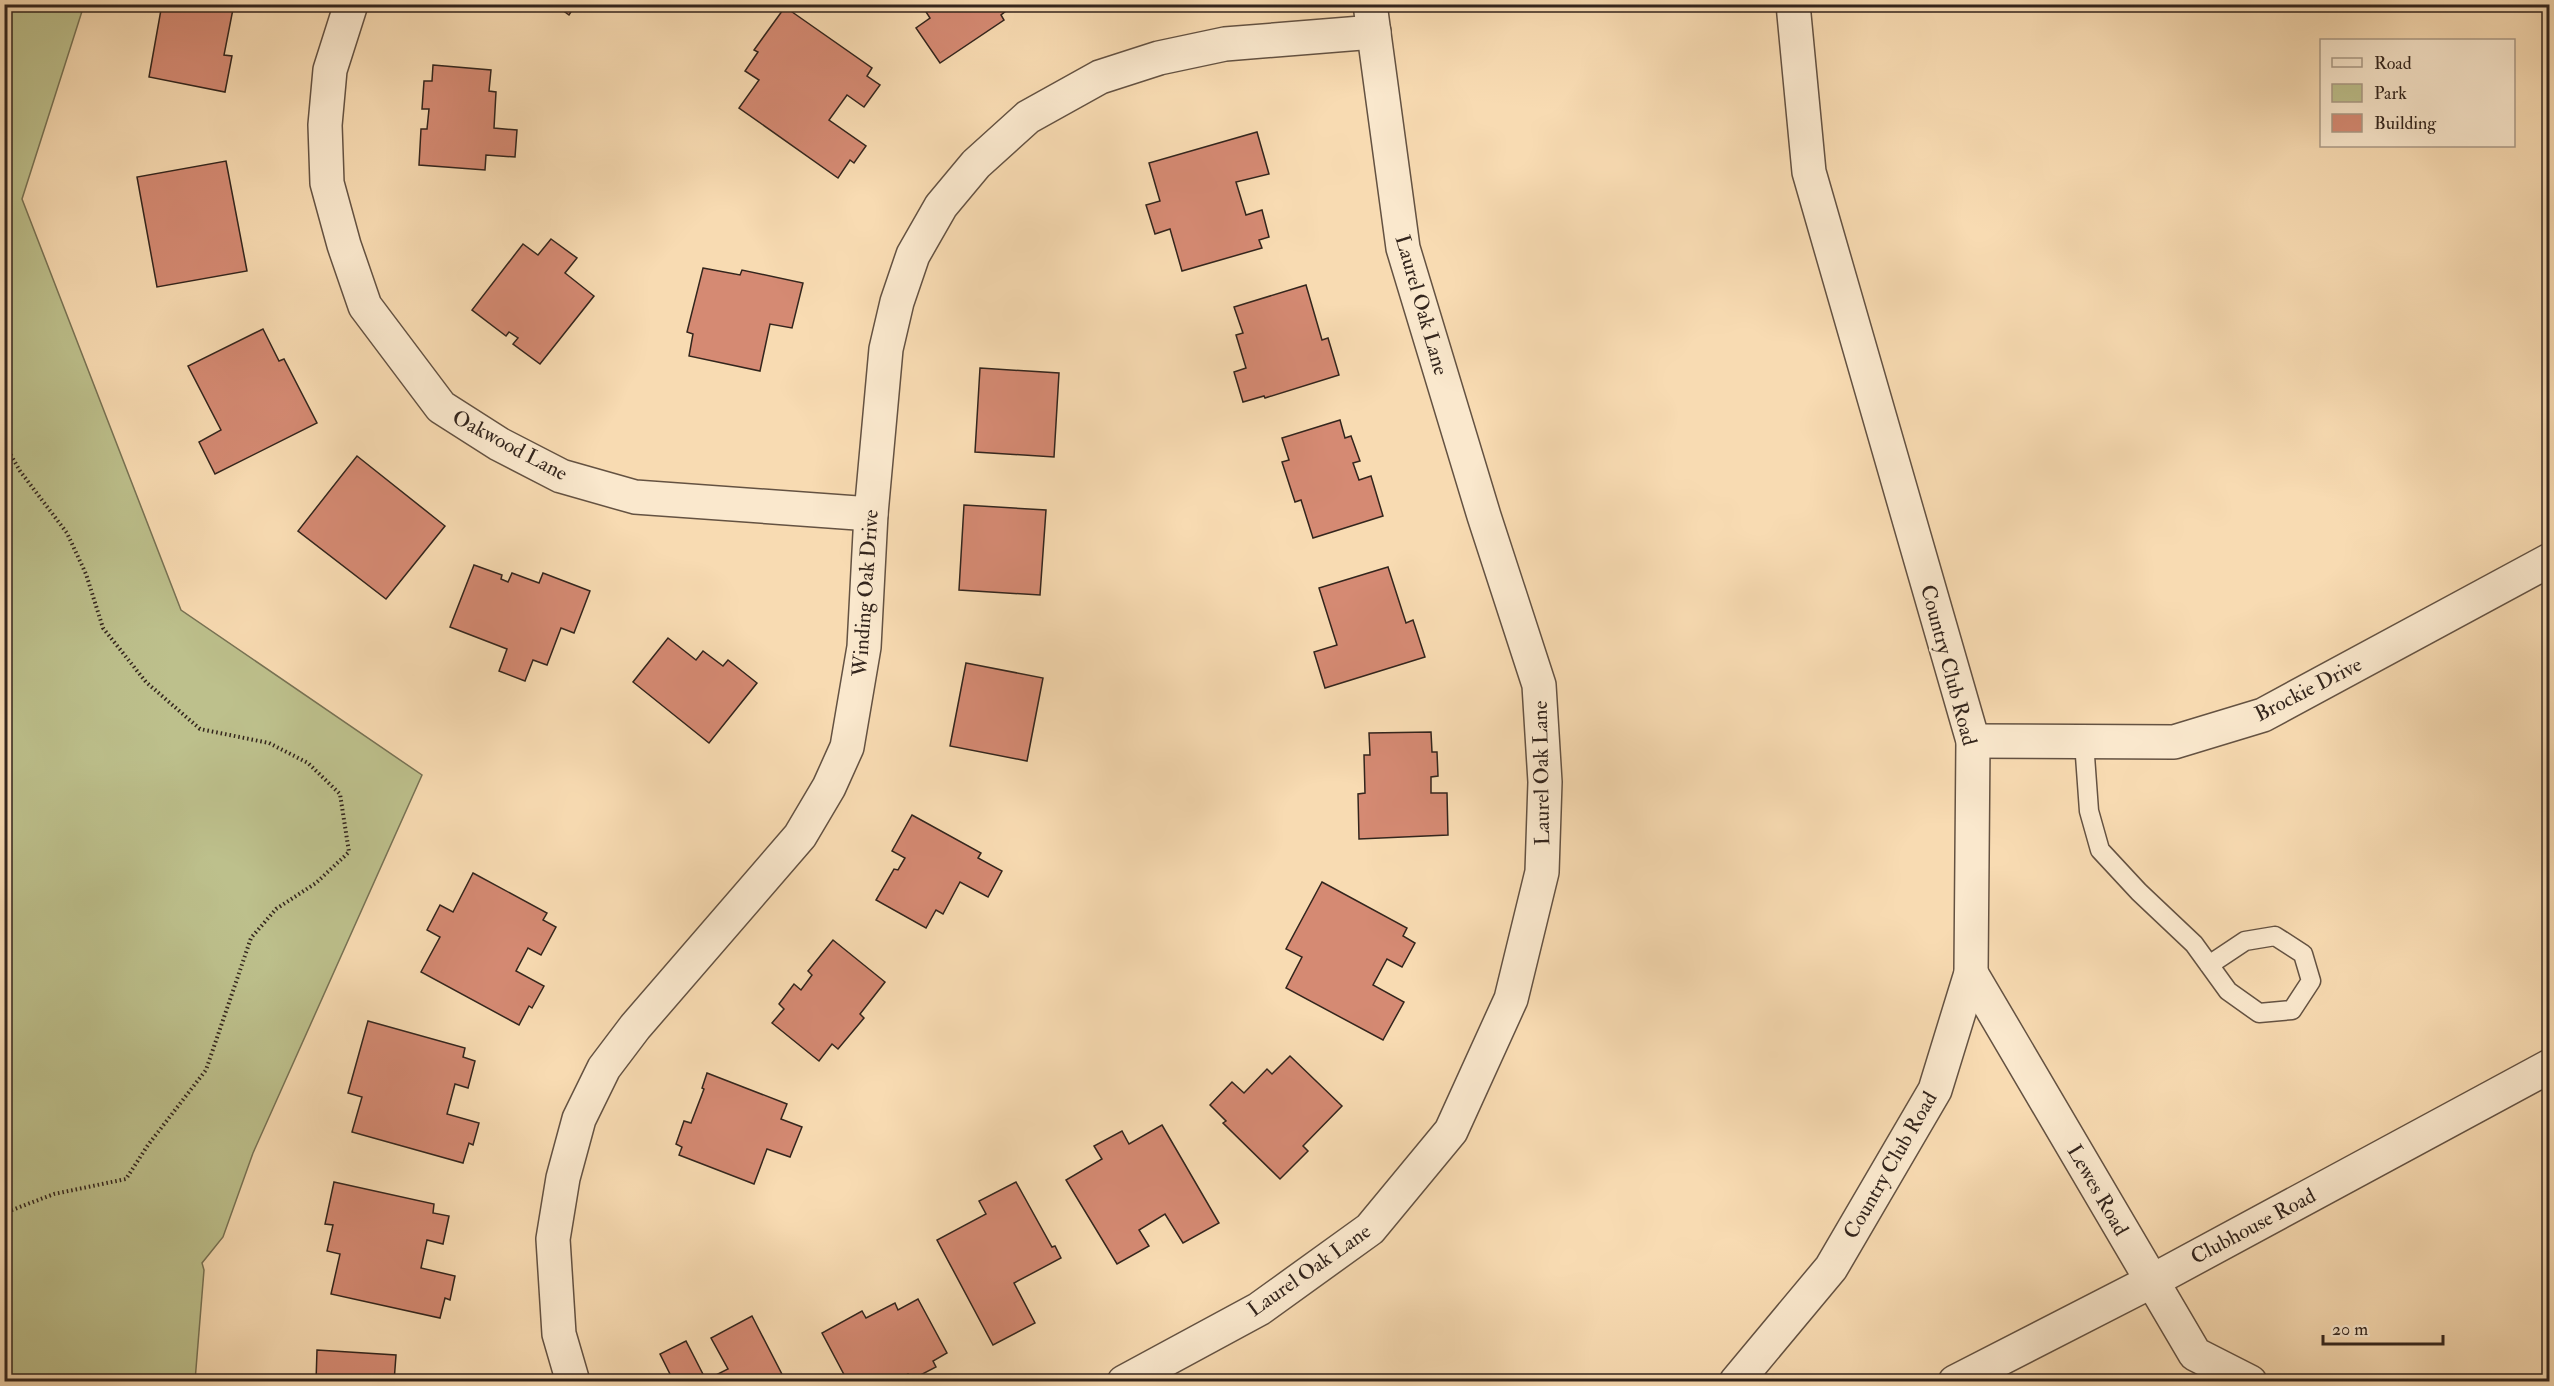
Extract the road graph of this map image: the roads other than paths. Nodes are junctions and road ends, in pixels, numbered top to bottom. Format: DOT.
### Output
graph roads {
  1 [pos="351,4"];
  2 [pos="1793,4"];
  3 [pos="1372,18"];
  4 [pos="870,514"];
  5 [pos="2550,560"];
  6 [pos="1973,741"];
  7 [pos="2084,742"];
  8 [pos="2209,965"];
  9 [pos="1971,973"];
  10 [pos="2550,1066"];
  11 [pos="2152,1281"];
  12 [pos="573,1382"];
  13 [pos="1124,1382"];
  14 [pos="1736,1382"];
  15 [pos="1954,1382"];
  16 [pos="2250,1382"];
  1 -- 4 [label="street, Oakwood Lane"];
  2 -- 6 [label="street, Country Club Road"];
  3 -- 4 [label="street, Winding Oak Drive"];
  3 -- 13 [label="street, Laurel Oak Lane"];
  4 -- 12 [label="street, Winding Oak Drive"];
  5 -- 7 [label="street, Brockie Drive"];
  6 -- 7 [label="street, Brockie Drive"];
  6 -- 9 [label="street, Country Club Road"];
  7 -- 8 [label="lane"];
  8 -- 8 [label="lane"];
  9 -- 11 [label="street, Lewes Road"];
  9 -- 14 [label="street, Country Club Road"];
  10 -- 11 [label="street, Clubhouse Road"];
  11 -- 15 [label="street, Clubhouse Road"];
  11 -- 16 [label="street, Lewes Road"];
}
